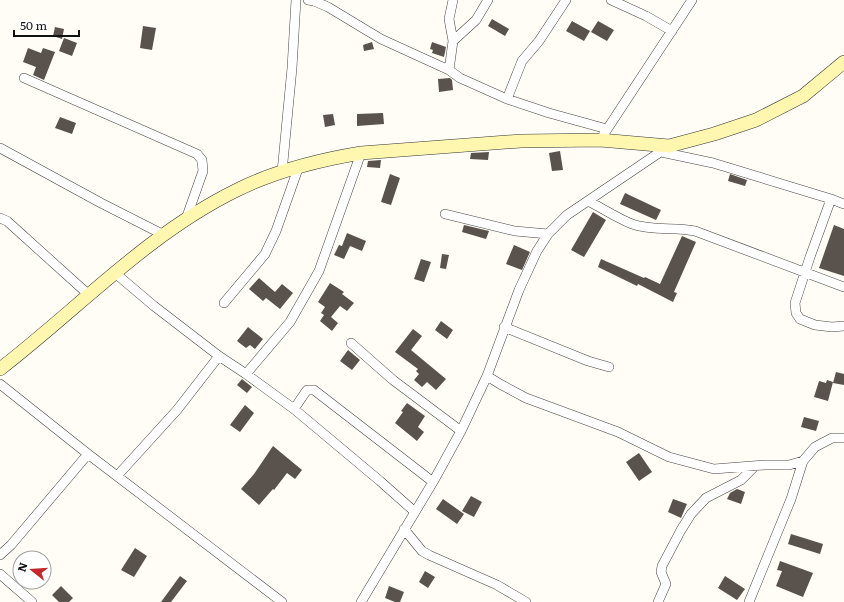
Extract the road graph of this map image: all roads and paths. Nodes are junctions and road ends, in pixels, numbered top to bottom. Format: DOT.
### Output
graph roads {
  1 [pos="296,0"];
  2 [pos="308,0"];
  3 [pos="453,0"];
  4 [pos="488,0"];
  5 [pos="566,0"];
  6 [pos="611,0"];
  7 [pos="692,0"];
  8 [pos="672,31"];
  9 [pos="453,41"];
  10 [pos="844,62"];
  11 [pos="449,70"];
  12 [pos="24,78"];
  13 [pos="507,99"];
  14 [pos="603,134"];
  15 [pos="0,148"];
  16 [pos="665,149"];
  17 [pos="362,153"];
  18 [pos="299,166"];
  19 [pos="282,172"];
  20 [pos="831,199"];
  21 [pos="588,201"];
  22 [pos="844,204"];
  23 [pos="445,214"];
  24 [pos="0,218"];
  25 [pos="186,219"];
  26 [pos="548,234"];
  27 [pos="164,235"];
  28 [pos="805,271"];
  29 [pos="115,273"];
  30 [pos="844,287"];
  31 [pos="89,295"];
  32 [pos="224,303"];
  33 [pos="844,326"];
  34 [pos="504,327"];
  35 [pos="351,343"];
  36 [pos="219,356"];
  37 [pos="609,367"];
  38 [pos="0,369"];
  39 [pos="246,374"];
  40 [pos="487,376"];
  41 [pos="0,384"];
  42 [pos="294,410"];
  43 [pos="461,431"];
  44 [pos="844,438"];
  45 [pos="88,454"];
  46 [pos="803,461"];
  47 [pos="755,466"];
  48 [pos="117,476"];
  49 [pos="434,482"];
  50 [pos="415,512"];
  51 [pos="404,529"];
  52 [pos="0,555"];
  53 [pos="0,574"];
  54 [pos="32,602"];
  55 [pos="282,602"];
  56 [pos="361,602"];
  57 [pos="526,602"];
  58 [pos="658,602"];
  59 [pos="749,602"];
  1 -- 19 [label="street"];
  2 -- 11 [label="street"];
  3 -- 9 [label="street"];
  4 -- 9 [label="street"];
  5 -- 13 [label="street"];
  6 -- 8 [label="street"];
  7 -- 8 [label="street"];
  8 -- 14 [label="street"];
  9 -- 11 [label="street"];
  10 -- 16 [label="street"];
  11 -- 13 [label="street"];
  12 -- 25 [label="street"];
  13 -- 14 [label="street"];
  14 -- 16 [label="street"];
  14 -- 17 [label="street"];
  15 -- 27 [label="street"];
  16 -- 20 [label="street"];
  16 -- 21 [label="street"];
  17 -- 18 [label="street"];
  17 -- 39 [label="street"];
  18 -- 19 [label="street"];
  18 -- 32 [label="street"];
  19 -- 25 [label="street"];
  20 -- 22 [label="street"];
  20 -- 28 [label="street"];
  21 -- 26 [label="street"];
  21 -- 28 [label="street"];
  23 -- 26 [label="street"];
  24 -- 31 [label="street"];
  25 -- 27 [label="street"];
  26 -- 34 [label="street"];
  27 -- 29 [label="street"];
  28 -- 30 [label="street"];
  28 -- 33 [label="street"];
  29 -- 31 [label="street"];
  29 -- 36 [label="street"];
  31 -- 38 [label="street"];
  34 -- 37 [label="street"];
  34 -- 40 [label="street"];
  35 -- 43 [label="street"];
  36 -- 39 [label="street"];
  36 -- 48 [label="street"];
  39 -- 42 [label="street"];
  40 -- 43 [label="street"];
  40 -- 47 [label="street"];
  41 -- 45 [label="street"];
  42 -- 49 [label="street"];
  42 -- 50 [label="street"];
  43 -- 49 [label="street"];
  44 -- 46 [label="street"];
  45 -- 48 [label="street"];
  45 -- 52 [label="street"];
  46 -- 47 [label="street"];
  46 -- 59 [label="street"];
  47 -- 58 [label="street"];
  48 -- 55 [label="street"];
  49 -- 50 [label="street"];
  50 -- 51 [label="street"];
  51 -- 56 [label="street"];
  51 -- 57 [label="street"];
  53 -- 54 [label="street"];
}
